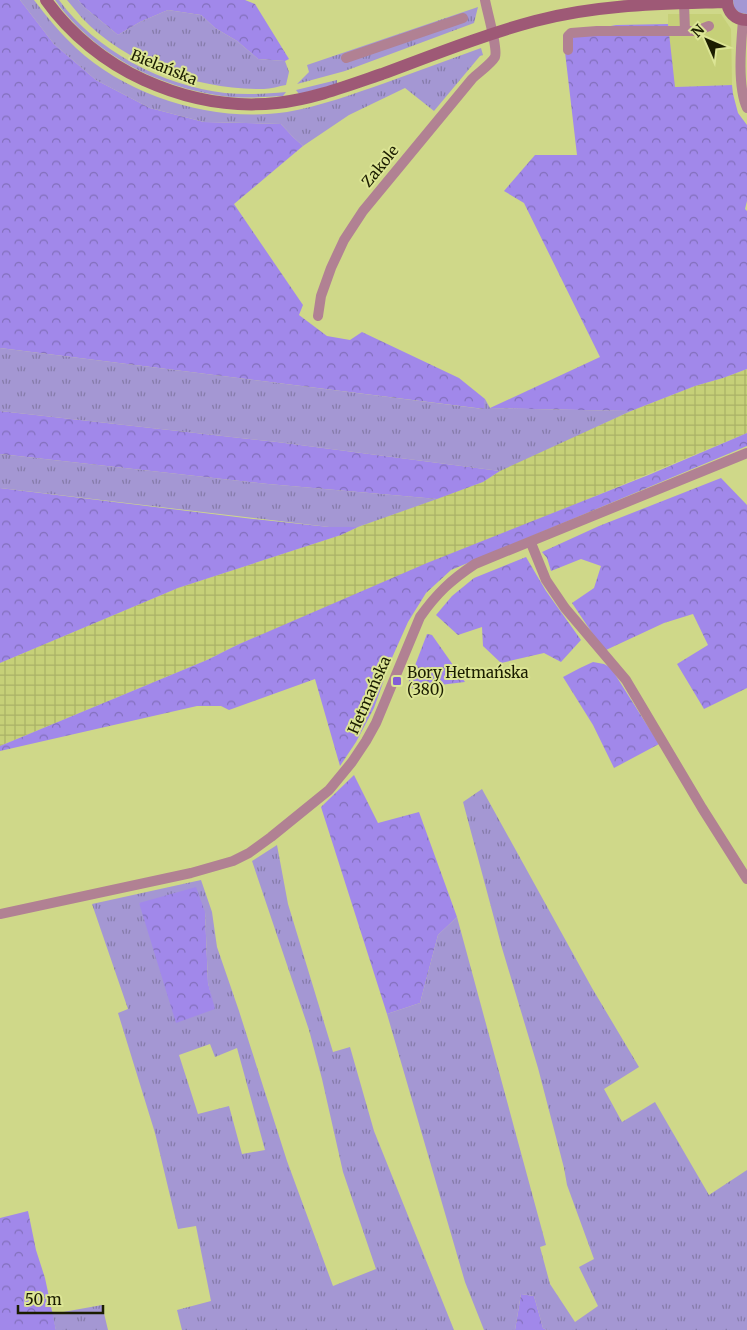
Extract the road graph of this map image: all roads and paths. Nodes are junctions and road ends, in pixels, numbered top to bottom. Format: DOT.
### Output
graph roads {
  1 [pos="46,0"];
  2 [pos="485,0"];
  3 [pos="727,1"];
  4 [pos="684,3"];
  5 [pos="463,18"];
  6 [pos="745,20"];
  7 [pos="709,26"];
  8 [pos="685,31"];
  9 [pos="492,34"];
  10 [pos="568,50"];
  11 [pos="346,58"];
  12 [pos="747,108"];
  13 [pos="318,316"];
  14 [pos="747,453"];
  15 [pos="530,542"];
  16 [pos="747,879"];
  17 [pos="0,914"];
  1 -- 9 [label="street, Bielańska"];
  2 -- 9 [label="street"];
  3 -- 4 [label="street, Bielańska"];
  3 -- 6 [label="street"];
  4 -- 8 [label="street"];
  4 -- 9 [label="street, Bielańska"];
  5 -- 11 [label="street"];
  6 -- 12 [label="street"];
  7 -- 8 [label="street"];
  8 -- 10 [label="street"];
  9 -- 13 [label="street, Zakole"];
  14 -- 15 [label="street, Hetmańska"];
  15 -- 16 [label="street"];
  15 -- 17 [label="street, Hetmańska"];
}
